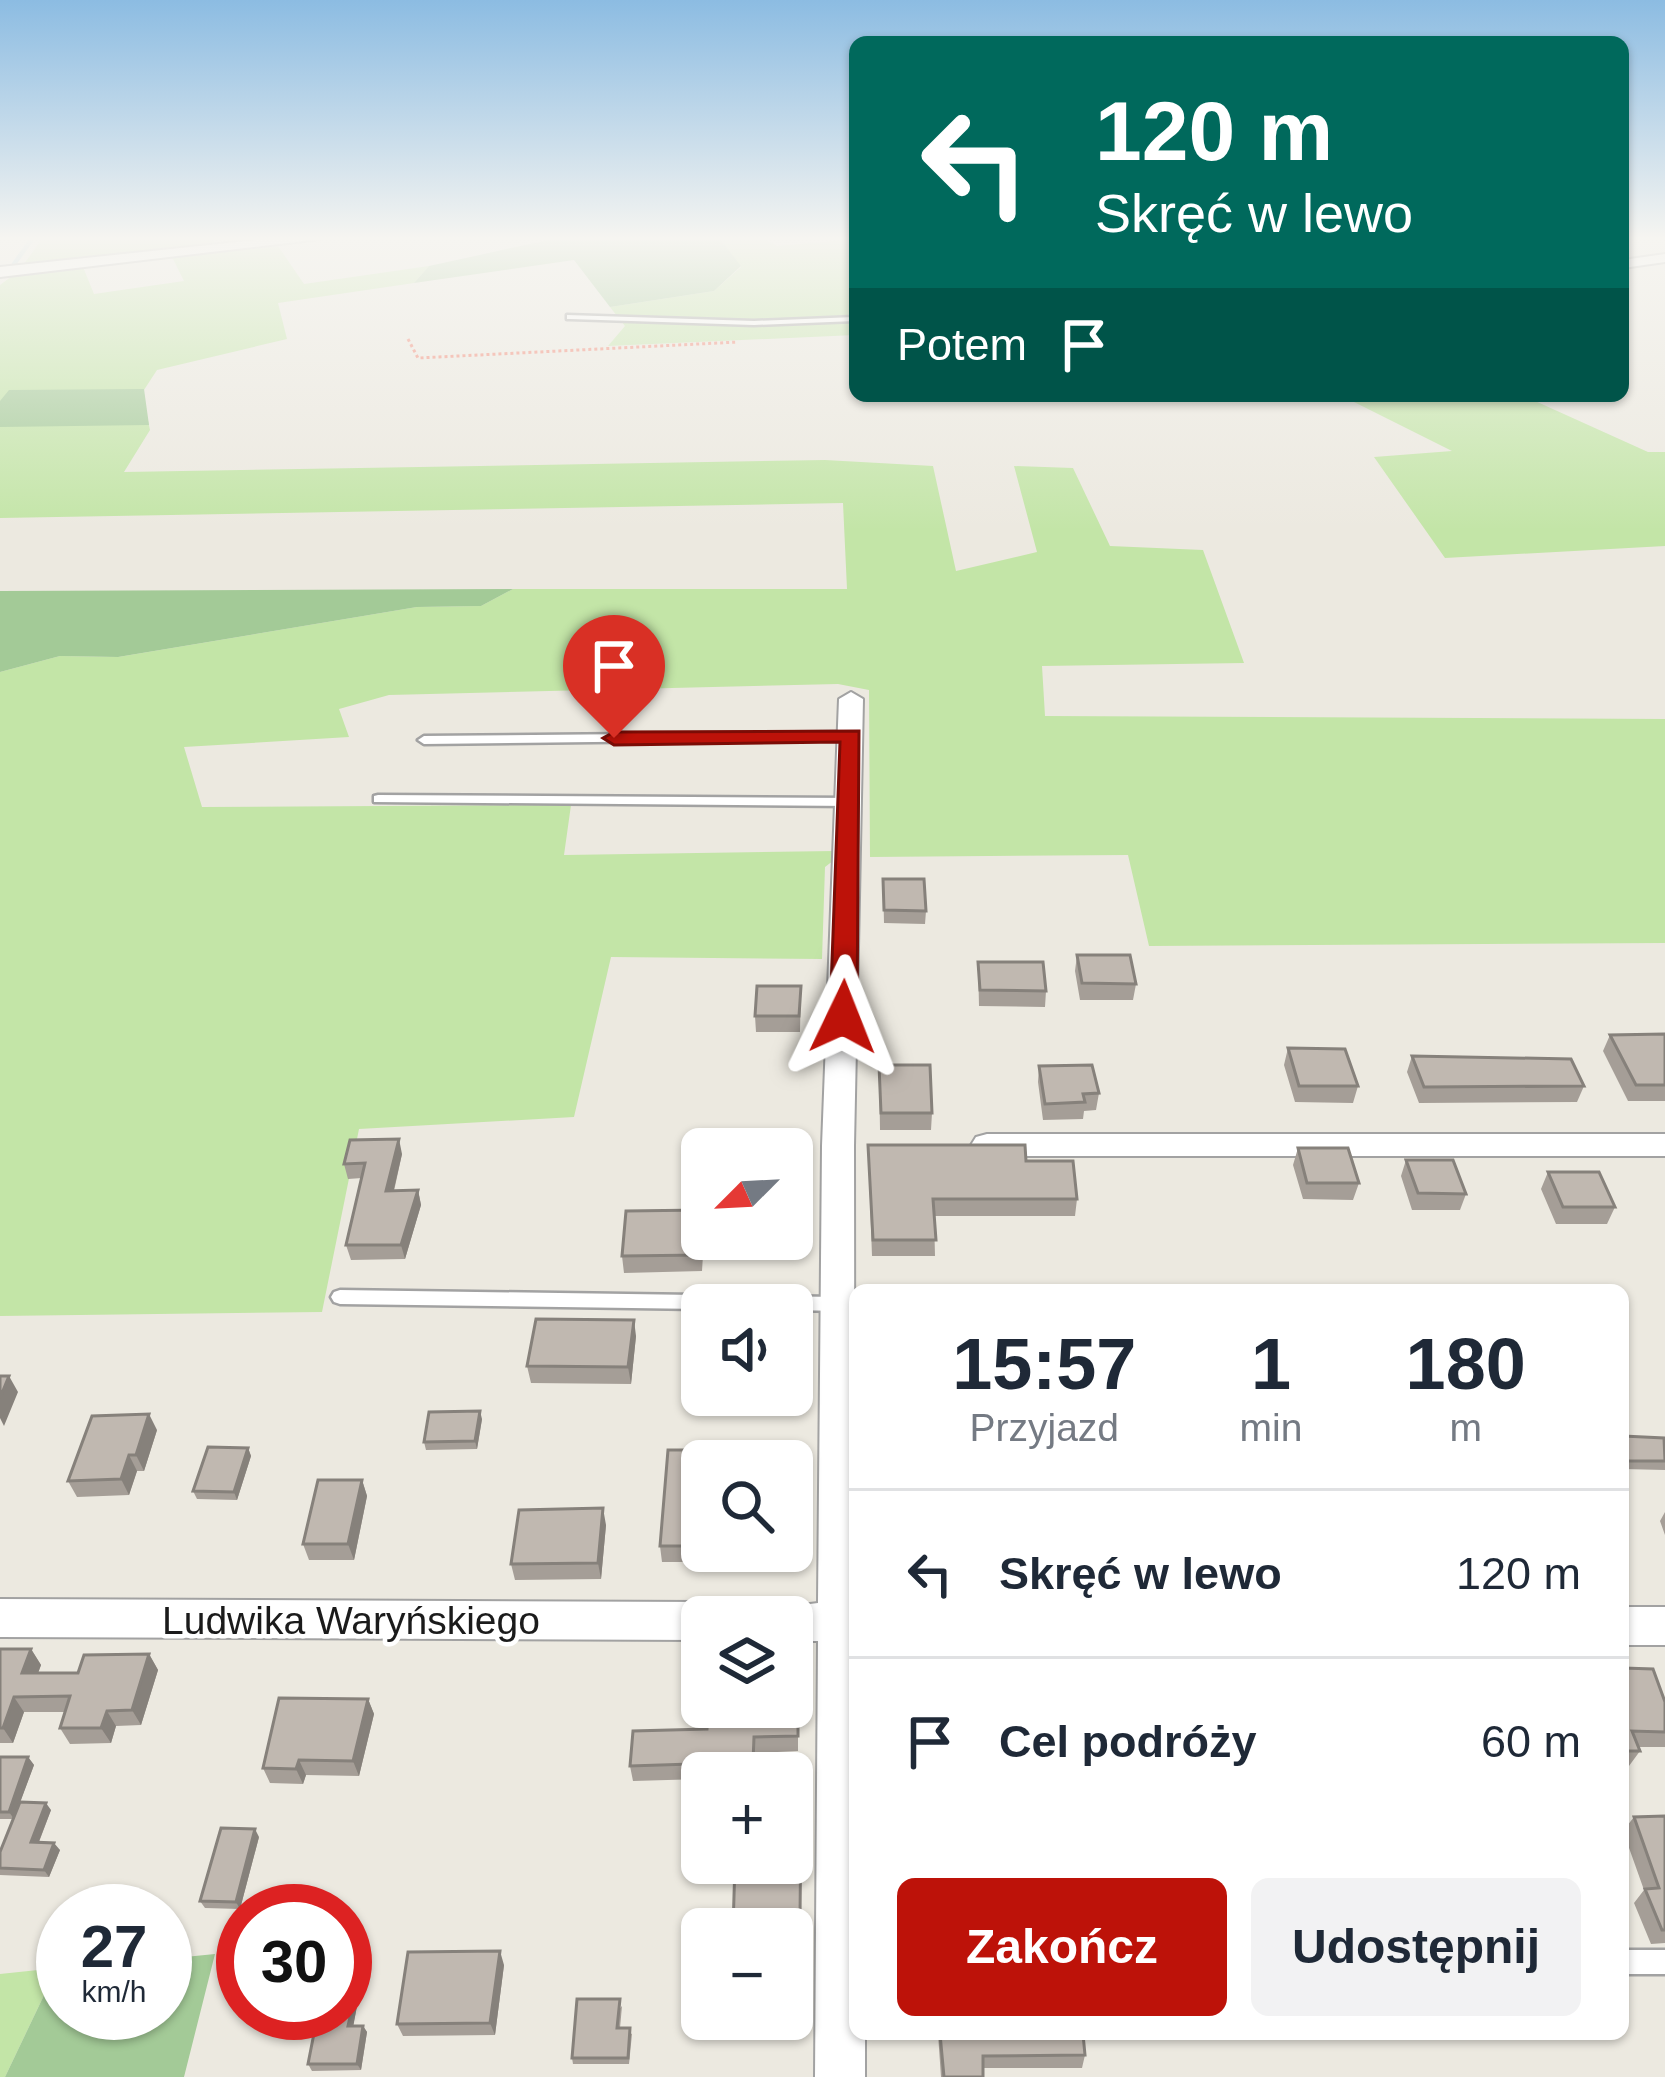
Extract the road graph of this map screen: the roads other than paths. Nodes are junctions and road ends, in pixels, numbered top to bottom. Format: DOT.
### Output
graph roads {
  1 [pos="851,699"];
  2 [pos="851,736"];
  3 [pos="424,740"];
  4 [pos="378,799"];
  5 [pos="851,802"];
  6 [pos="956,1145"];
  7 [pos="1665,1145"];
  8 [pos="340,1297"];
  9 [pos="840,1304"];
  10 [pos="0,1618"];
  11 [pos="681,1621"];
  12 [pos="828,1622"];
  13 [pos="1629,1626"];
  14 [pos="1665,1626"];
  15 [pos="847,1960"];
  16 [pos="1629,1961"];
  17 [pos="1665,1961"];
  18 [pos="840,2077"];
  1 -- 2 [label="street"];
  2 -- 3 [label="lane"];
  2 -- 5 [label="street"];
  4 -- 5 [label="lane"];
  5 -- 9 [label="street"];
  6 -- 7 [label="street"];
  8 -- 9 [label="lane"];
  9 -- 12 [label="street"];
  10 -- 11 [label="street, Ludwika Waryńskiego"];
  12 -- 15 [label="street"];
  13 -- 14 [label="street"];
  15 -- 18 [label="street"];
  16 -- 17 [label="lane"];
}
